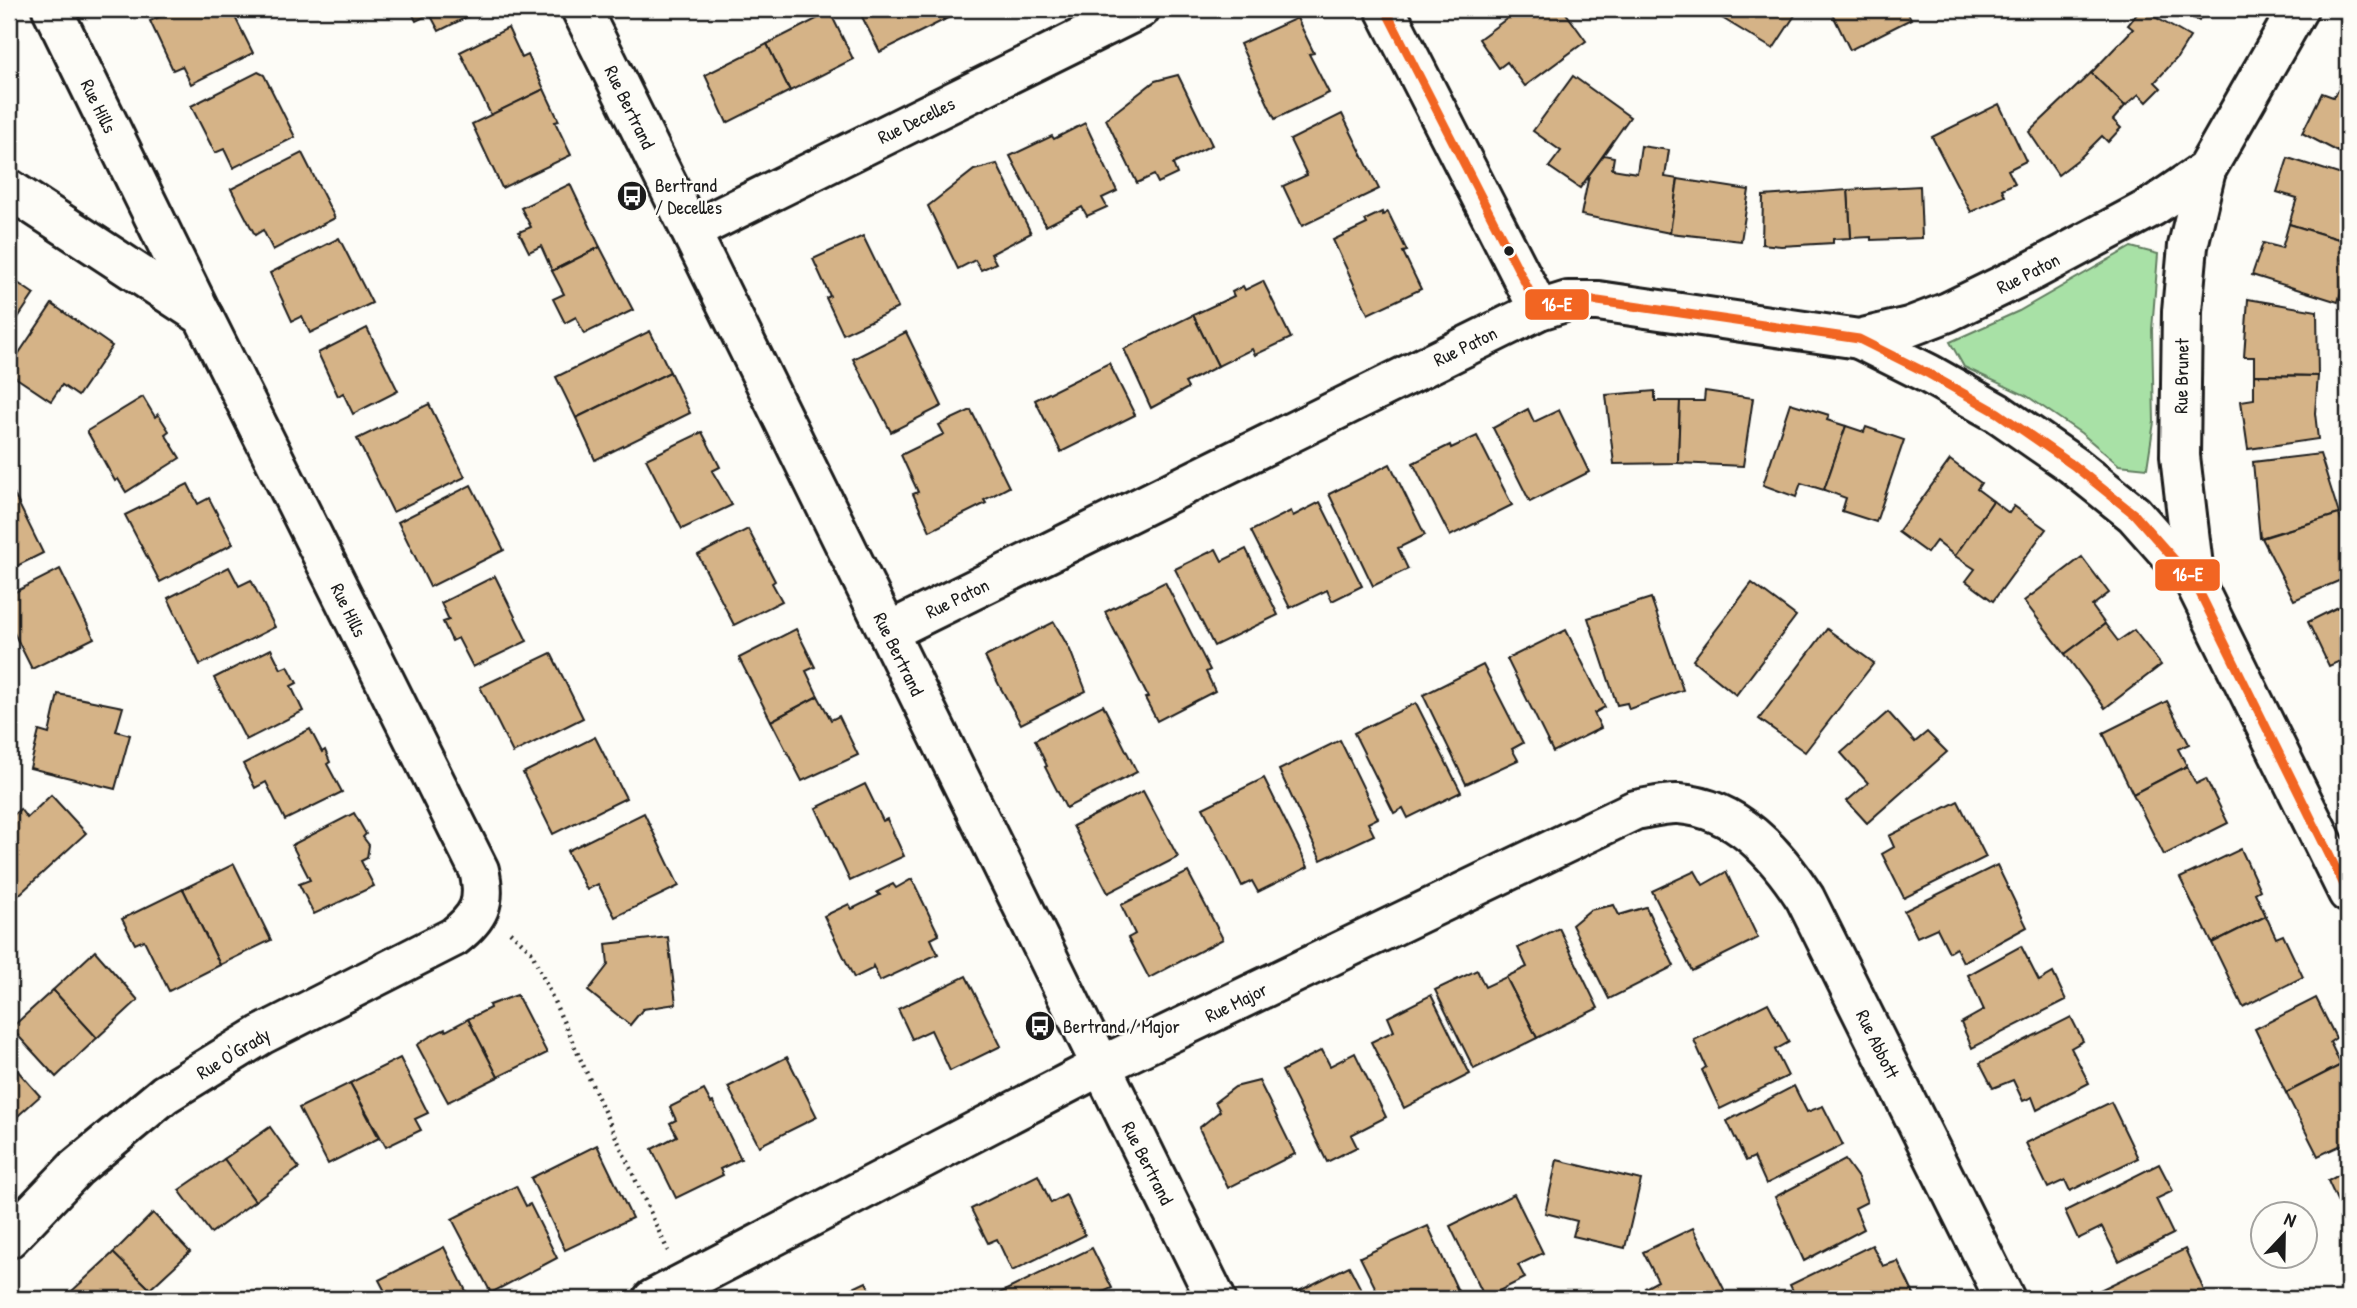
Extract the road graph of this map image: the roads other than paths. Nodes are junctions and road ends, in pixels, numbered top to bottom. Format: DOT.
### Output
graph roads {
  1 [pos="52,9"];
  2 [pos="581,9"];
  3 [pos="1140,9"];
  4 [pos="1385,9"];
  5 [pos="2298,9"];
  6 [pos="2206,170"];
  7 [pos="9,189"];
  8 [pos="692,231"];
  9 [pos="1539,310"];
  10 [pos="203,316"];
  11 [pos="1859,339"];
  12 [pos="2195,583"];
  13 [pos="888,632"];
  14 [pos="1720,815"];
  15 [pos="2348,893"];
  16 [pos="481,906"];
  17 [pos="1099,1067"];
  18 [pos="9,1238"];
  19 [pos="676,1294"];
  20 [pos="1216,1299"];
  21 [pos="2005,1299"];
  1 -- 10 [label="street, Rue Hills"];
  2 -- 8 [label="street, Rue Bertrand"];
  3 -- 8 [label="street, Rue Decelles"];
  4 -- 9 [label="street"];
  5 -- 6 [label="street, Rue Paton"];
  6 -- 11 [label="street, Rue Paton"];
  6 -- 12 [label="street, Rue Brunet"];
  7 -- 10 [label="street"];
  8 -- 13 [label="street, Rue Bertrand"];
  9 -- 11 [label="street, Rue Paton"];
  9 -- 13 [label="street, Rue Paton"];
  10 -- 16 [label="street, Rue Hills"];
  11 -- 12 [label="street, Rue Brunet"];
  12 -- 15 [label="street, Rue Brunet"];
  13 -- 17 [label="street, Rue Bertrand"];
  14 -- 17 [label="street, Rue Major"];
  14 -- 21 [label="street, Rue Abbott"];
  16 -- 18 [label="street, Rue O'Grady"];
  17 -- 19 [label="street, Rue Major"];
  17 -- 20 [label="street, Rue Bertrand"];
}
